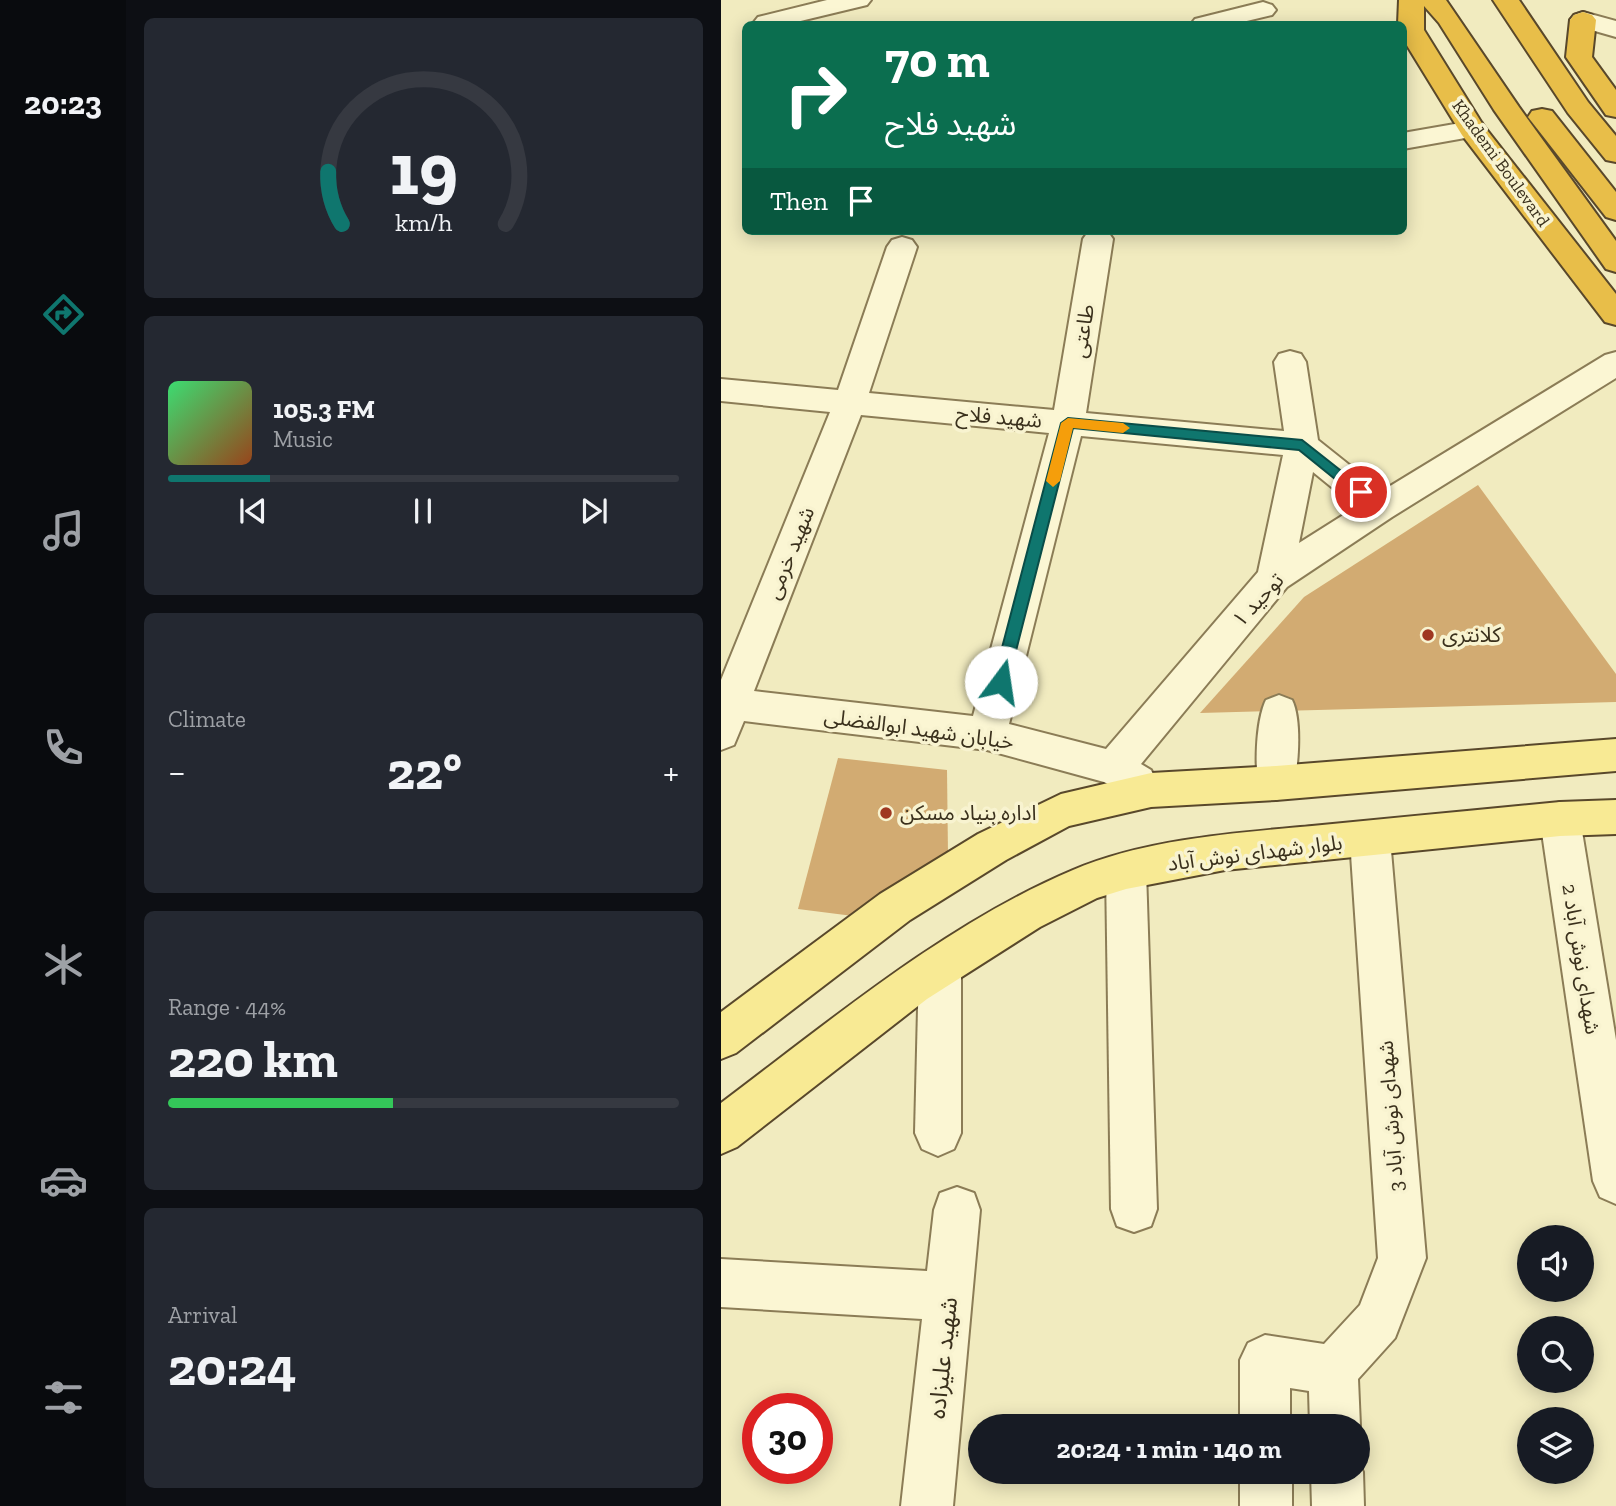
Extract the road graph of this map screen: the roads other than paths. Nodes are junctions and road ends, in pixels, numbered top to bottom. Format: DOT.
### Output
graph roads {
  1 [pos="858,0"];
  2 [pos="1397,0"];
  3 [pos="1412,0"];
  4 [pos="1433,0"];
  5 [pos="1506,0"];
  6 [pos="1575,10"];
  7 [pos="1265,11"];
  8 [pos="763,16"];
  9 [pos="1218,21"];
  10 [pos="1407,21"];
  11 [pos="1407,21"];
  12 [pos="1411,30"];
  13 [pos="1611,38"];
  14 [pos="1527,93"];
  15 [pos="1616,109"];
  16 [pos="1472,129"];
  17 [pos="1407,140"];
  18 [pos="1616,154"];
  19 [pos="1616,211"];
  20 [pos="1098,239"];
  21 [pos="902,247"];
  22 [pos="1616,262"];
  23 [pos="1616,315"];
  24 [pos="1290,362"];
  25 [pos="1616,363"];
  26 [pos="721,390"];
  27 [pos="850,402"];
  28 [pos="1068,423"];
  29 [pos="1302,445"];
  30 [pos="1380,508"];
  31 [pos="1275,577"];
  32 [pos="1279,711"];
  33 [pos="724,714"];
  34 [pos="987,734"];
  35 [pos="1616,755"];
  36 [pos="1114,768"];
  37 [pos="1276,783"];
  38 [pos="1151,790"];
  39 [pos="1616,817"];
  40 [pos="1560,819"];
  41 [pos="1370,839"];
  42 [pos="1126,871"];
  43 [pos="940,967"];
  44 [pos="721,1038"];
  45 [pos="721,1131"];
  46 [pos="938,1133"];
  47 [pos="1616,1181"];
  48 [pos="1134,1209"];
  49 [pos="957,1210"];
  50 [pos="721,1283"];
  51 [pos="950,1297"];
  52 [pos="1333,1370"];
  53 [pos="1265,1414"];
  54 [pos="1335,1414"];
  55 [pos="1266,1484"];
  56 [pos="1337,1484"];
  57 [pos="927,1506"];
  58 [pos="1266,1506"];
  59 [pos="1338,1506"];
  1 -- 8 [label="street"];
  2 -- 10 [label="main road"];
  3 -- 12 [label="highway"];
  4 -- 22 [label="highway"];
  5 -- 18 [label="highway"];
  6 -- 13 [label="highway"];
  6 -- 15 [label="highway"];
  7 -- 9 [label="street"];
  11 -- 12 [label="main road"];
  12 -- 16 [label="highway, Khademi Boulevard"];
  14 -- 19 [label="highway"];
  16 -- 17 [label="street"];
  16 -- 23 [label="highway, Khademi Boulevard"];
  20 -- 28 [label="street, طاعتی"];
  21 -- 27 [label="street, شهید خرمی"];
  24 -- 29 [label="street"];
  25 -- 30 [label="street, توحید ۱"];
  26 -- 27 [label="street, شهید فلاح"];
  27 -- 28 [label="street, شهید فلاح"];
  27 -- 33 [label="street, شهید خرمی"];
  28 -- 29 [label="street, شهید فلاح"];
  28 -- 34 [label="street, طاعتی"];
  29 -- 30 [label="street"];
  29 -- 31 [label="street"];
  30 -- 31 [label="street, توحید ۱"];
  31 -- 36 [label="street, توحید ۱"];
  32 -- 37 [label="street"];
  33 -- 34 [label="street, خیابان شهید ابوالفضلی"];
  34 -- 36 [label="street, خیابان شهید ابوالفضلی"];
  35 -- 37 [label="main road"];
  36 -- 38 [label="street, خیابان شهید ابوالفضلی"];
  37 -- 38 [label="main road"];
  38 -- 44 [label="main road"];
  39 -- 40 [label="main road, بلوار شهدای نوش آباد"];
  40 -- 41 [label="main road, بلوار شهدای نوش آباد"];
  40 -- 47 [label="street, شهدای نوش آباد 2"];
  41 -- 42 [label="main road, بلوار شهدای نوش آباد"];
  41 -- 52 [label="street, شهدای نوش آباد 3"];
  42 -- 43 [label="main road, بلوار شهدای نوش آباد"];
  42 -- 48 [label="street"];
  43 -- 45 [label="main road, بلوار شهدای نوش آباد"];
  43 -- 46 [label="street"];
  49 -- 51 [label="street, شهید علیزاده"];
  50 -- 51 [label="street"];
  51 -- 57 [label="street, شهید علیزاده"];
  52 -- 53 [label="street"];
  52 -- 54 [label="street"];
  55 -- 58 [label="street"];
  56 -- 59 [label="street"];
}
